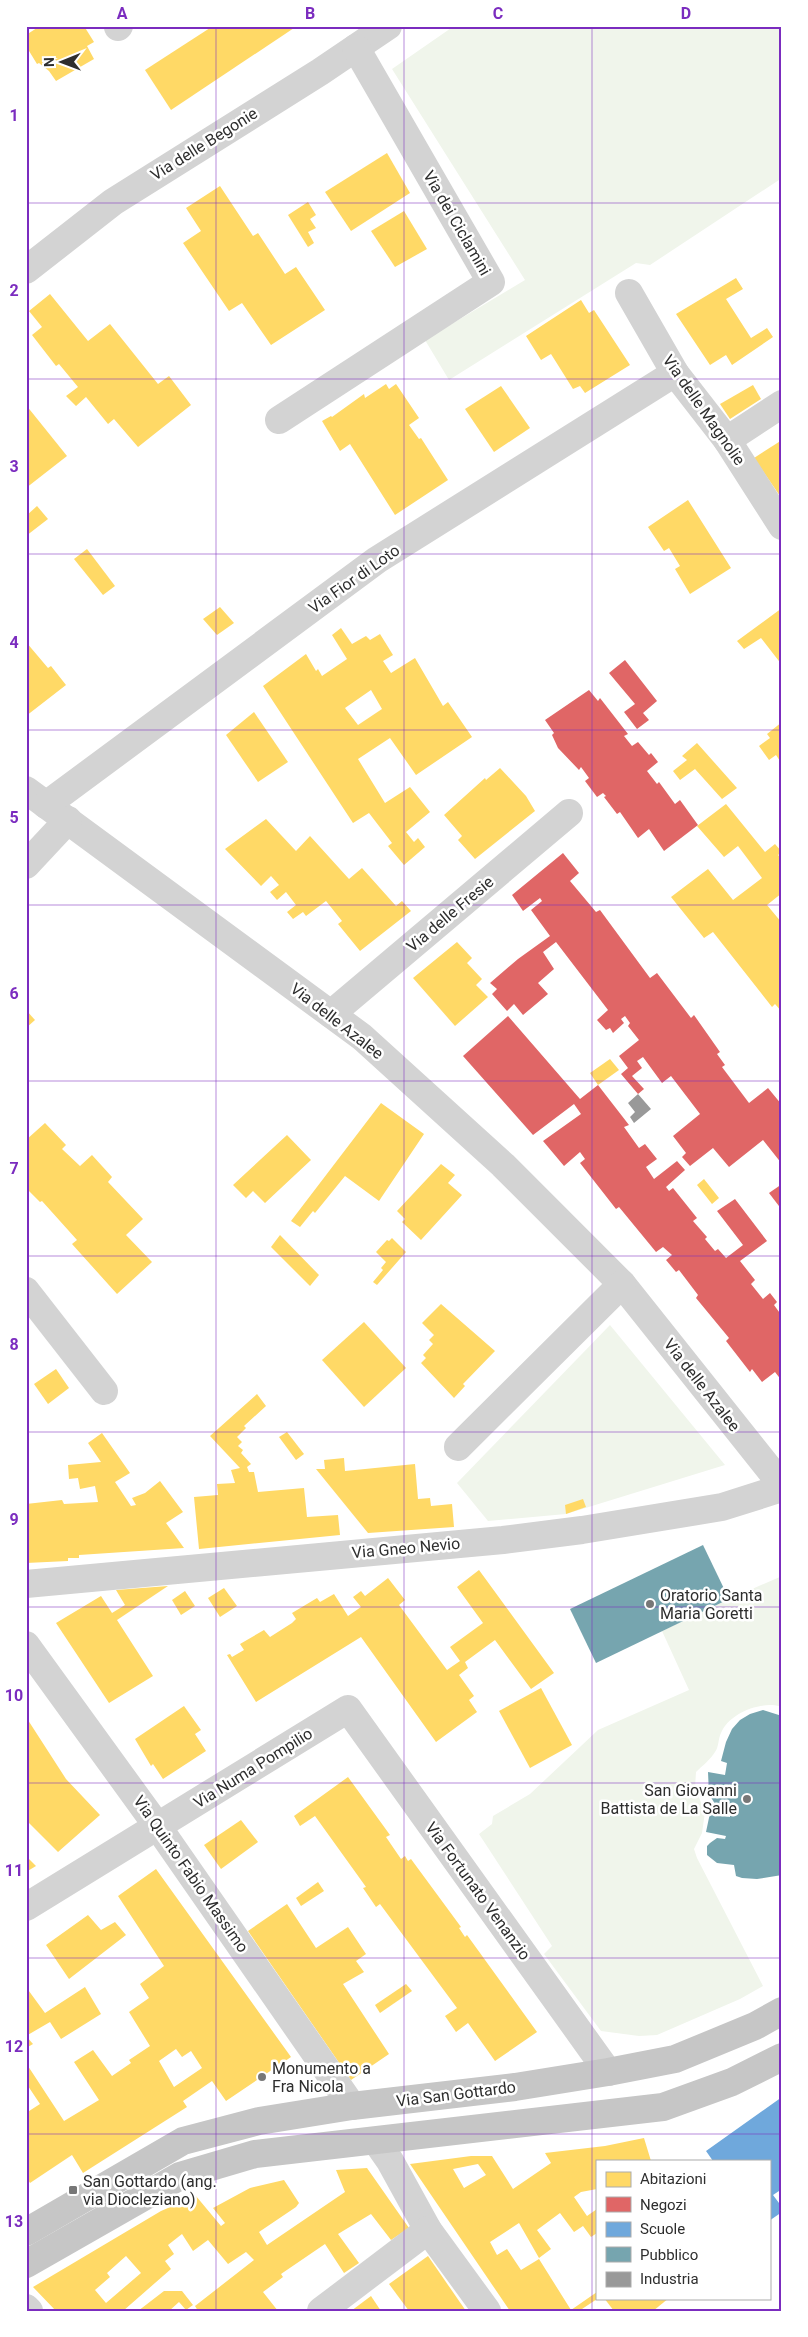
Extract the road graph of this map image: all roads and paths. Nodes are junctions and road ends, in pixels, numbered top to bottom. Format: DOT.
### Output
graph roads {
  1 [pos="371,34"];
  2 [pos="26,270"];
  3 [pos="629,293"];
  4 [pos="675,373"];
  5 [pos="782,404"];
  6 [pos="279,420"];
  7 [pos="727,440"];
  8 [pos="782,526"];
  9 [pos="47,805"];
  10 [pos="570,813"];
  11 [pos="26,865"];
  12 [pos="331,1014"];
  13 [pos="622,1284"];
  14 [pos="26,1291"];
  15 [pos="104,1391"];
  16 [pos="458,1448"];
  17 [pos="782,1486"];
  18 [pos="26,1584"];
  19 [pos="26,1645"];
  20 [pos="348,1709"];
  21 [pos="158,1827"];
  22 [pos="26,1907"];
  23 [pos="782,2011"];
  24 [pos="782,2057"];
  25 [pos="608,2072"];
  26 [pos="352,2106"];
  27 [pos="376,2141"];
  28 [pos="428,2230"];
  29 [pos="26,2232"];
  30 [pos="26,2264"];
  31 [pos="26,2308"];
  32 [pos="29,2311"];
  33 [pos="321,2311"];
  34 [pos="487,2311"];
  1 -- 2 [label="street, Via delle Begonie"];
  1 -- 6 [label="street, Via dei Ciclamini"];
  3 -- 4 [label="street, Via delle Magnolie"];
  4 -- 7 [label="street, Via delle Magnolie"];
  4 -- 9 [label="street, Via Fior di Loto"];
  5 -- 7 [label="street"];
  7 -- 8 [label="street, Via delle Magnolie"];
  9 -- 11 [label="street, Via Fior di Loto"];
  9 -- 12 [label="street, Via delle Azalee"];
  10 -- 12 [label="street, Via delle Fresie"];
  12 -- 13 [label="street, Via delle Azalee"];
  13 -- 16 [label="street"];
  13 -- 17 [label="street, Via delle Azalee"];
  14 -- 15 [label="street"];
  17 -- 18 [label="street, Via Gneo Nevio"];
  19 -- 21 [label="street, Via Quinto Fabio Massimo"];
  20 -- 21 [label="street, Via Numa Pompilio"];
  20 -- 25 [label="street, Via Fortunato Venanzio"];
  21 -- 22 [label="street, Via Numa Pompilio"];
  21 -- 26 [label="street, Via Quinto Fabio Massimo"];
  23 -- 25 [label="main road, Via San Gottardo"];
  24 -- 27 [label="main road"];
  25 -- 26 [label="main road, Via San Gottardo"];
  26 -- 29 [label="main road, Via San Gottardo"];
  27 -- 28 [label="street"];
  27 -- 30 [label="main road"];
  28 -- 33 [label="street"];
  28 -- 34 [label="street"];
  31 -- 32 [label="street"];
}
